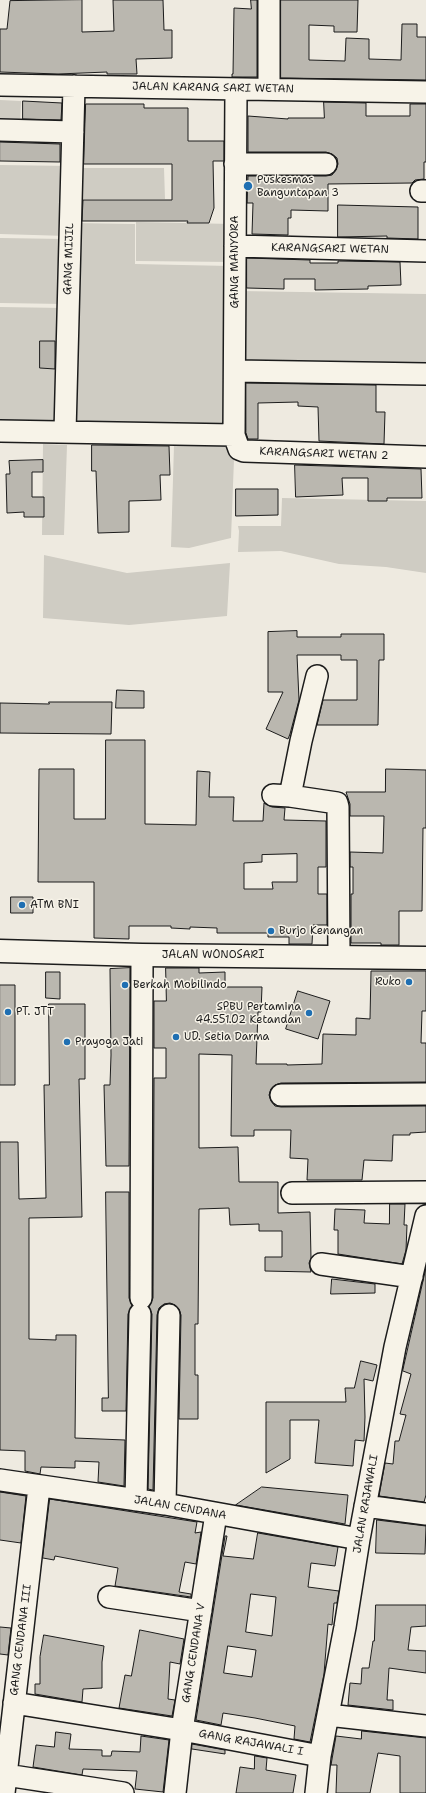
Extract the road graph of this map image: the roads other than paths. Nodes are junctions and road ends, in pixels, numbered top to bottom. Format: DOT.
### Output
graph roads {
  1 [pos="269,0"];
  2 [pos="0,85"];
  3 [pos="74,86"];
  4 [pos="236,89"];
  5 [pos="269,89"];
  6 [pos="426,92"];
  7 [pos="0,130"];
  8 [pos="73,132"];
  9 [pos="235,164"];
  10 [pos="326,164"];
  11 [pos="235,246"];
  12 [pos="426,251"];
  13 [pos="234,371"];
  14 [pos="426,374"];
  15 [pos="0,430"];
  16 [pos="65,432"];
  17 [pos="234,435"];
  18 [pos="426,457"];
  19 [pos="317,676"];
  20 [pos="0,951"];
  21 [pos="142,955"];
  22 [pos="339,956"];
  23 [pos="426,958"];
  24 [pos="426,1094"];
  25 [pos="281,1095"];
  26 [pos="426,1192"];
  27 [pos="292,1193"];
  28 [pos="426,1216"];
  29 [pos="321,1264"];
  30 [pos="412,1277"];
  31 [pos="169,1315"];
  32 [pos="0,1480"];
  33 [pos="39,1487"];
  34 [pos="136,1500"];
  35 [pos="165,1504"];
  36 [pos="365,1506"];
  37 [pos="216,1514"];
  38 [pos="426,1514"];
  39 [pos="359,1539"];
  40 [pos="110,1597"];
  41 [pos="201,1611"];
  42 [pos="9,1663"];
  43 [pos="14,1703"];
  44 [pos="328,1715"];
  45 [pos="426,1726"];
  46 [pos="182,1730"];
  47 [pos="4,1752"];
  48 [pos="320,1756"];
  49 [pos="5,1784"];
  50 [pos="123,1793"];
  51 [pos="175,1793"];
  52 [pos="316,1793"];
  1 -- 5 [label="street"];
  2 -- 3 [label="street, JALAN KARANG SARI WETAN"];
  3 -- 4 [label="street, JALAN KARANG SARI WETAN"];
  3 -- 8 [label="street, GANG MIJIL"];
  4 -- 5 [label="street, JALAN KARANG SARI WETAN"];
  4 -- 9 [label="street, GANG MANYORA"];
  5 -- 6 [label="street, JALAN KARANG SARI WETAN"];
  7 -- 8 [label="street"];
  8 -- 16 [label="street, GANG MIJIL"];
  9 -- 10 [label="street"];
  9 -- 11 [label="street, GANG MANYORA"];
  11 -- 12 [label="street, KARANGSARI WETAN"];
  11 -- 13 [label="street, GANG MANYORA"];
  13 -- 14 [label="street"];
  13 -- 17 [label="street, GANG MANYORA"];
  15 -- 16 [label="street"];
  16 -- 17 [label="street"];
  17 -- 18 [label="street, KARANGSARI WETAN 2"];
  19 -- 22 [label="street"];
  20 -- 21 [label="main road, JALAN WONOSARI"];
  21 -- 22 [label="main road, JALAN WONOSARI"];
  21 -- 34 [label="street"];
  22 -- 23 [label="main road, JALAN WONOSARI"];
  24 -- 25 [label="street"];
  26 -- 27 [label="street"];
  28 -- 30 [label="street, JALAN RAJAWALI"];
  29 -- 30 [label="street"];
  30 -- 36 [label="street, JALAN RAJAWALI"];
  31 -- 35 [label="street"];
  32 -- 33 [label="street, JALAN CENDANA"];
  33 -- 34 [label="street, JALAN CENDANA"];
  33 -- 42 [label="street, GANG CENDANA III"];
  34 -- 35 [label="street, JALAN CENDANA"];
  35 -- 37 [label="street, JALAN CENDANA"];
  36 -- 38 [label="street"];
  36 -- 39 [label="street, JALAN RAJAWALI"];
  37 -- 39 [label="street, JALAN CENDANA"];
  37 -- 41 [label="street, GANG CENDANA V"];
  39 -- 44 [label="street, JALAN RAJAWALI"];
  40 -- 41 [label="street"];
  41 -- 46 [label="street, GANG CENDANA V"];
  42 -- 43 [label="street, GANG CENDANA III"];
  43 -- 46 [label="street, GANG RAJAWALI I"];
  43 -- 47 [label="street, GANG CENDANA III"];
  44 -- 45 [label="street"];
  44 -- 48 [label="street, JALAN RAJAWALI"];
  46 -- 48 [label="street, GANG RAJAWALI I"];
  46 -- 51 [label="street, GANG CENDANA V"];
  47 -- 49 [label="street, GANG CENDANA III"];
  48 -- 52 [label="street, JALAN RAJAWALI"];
  49 -- 50 [label="street"];
}
